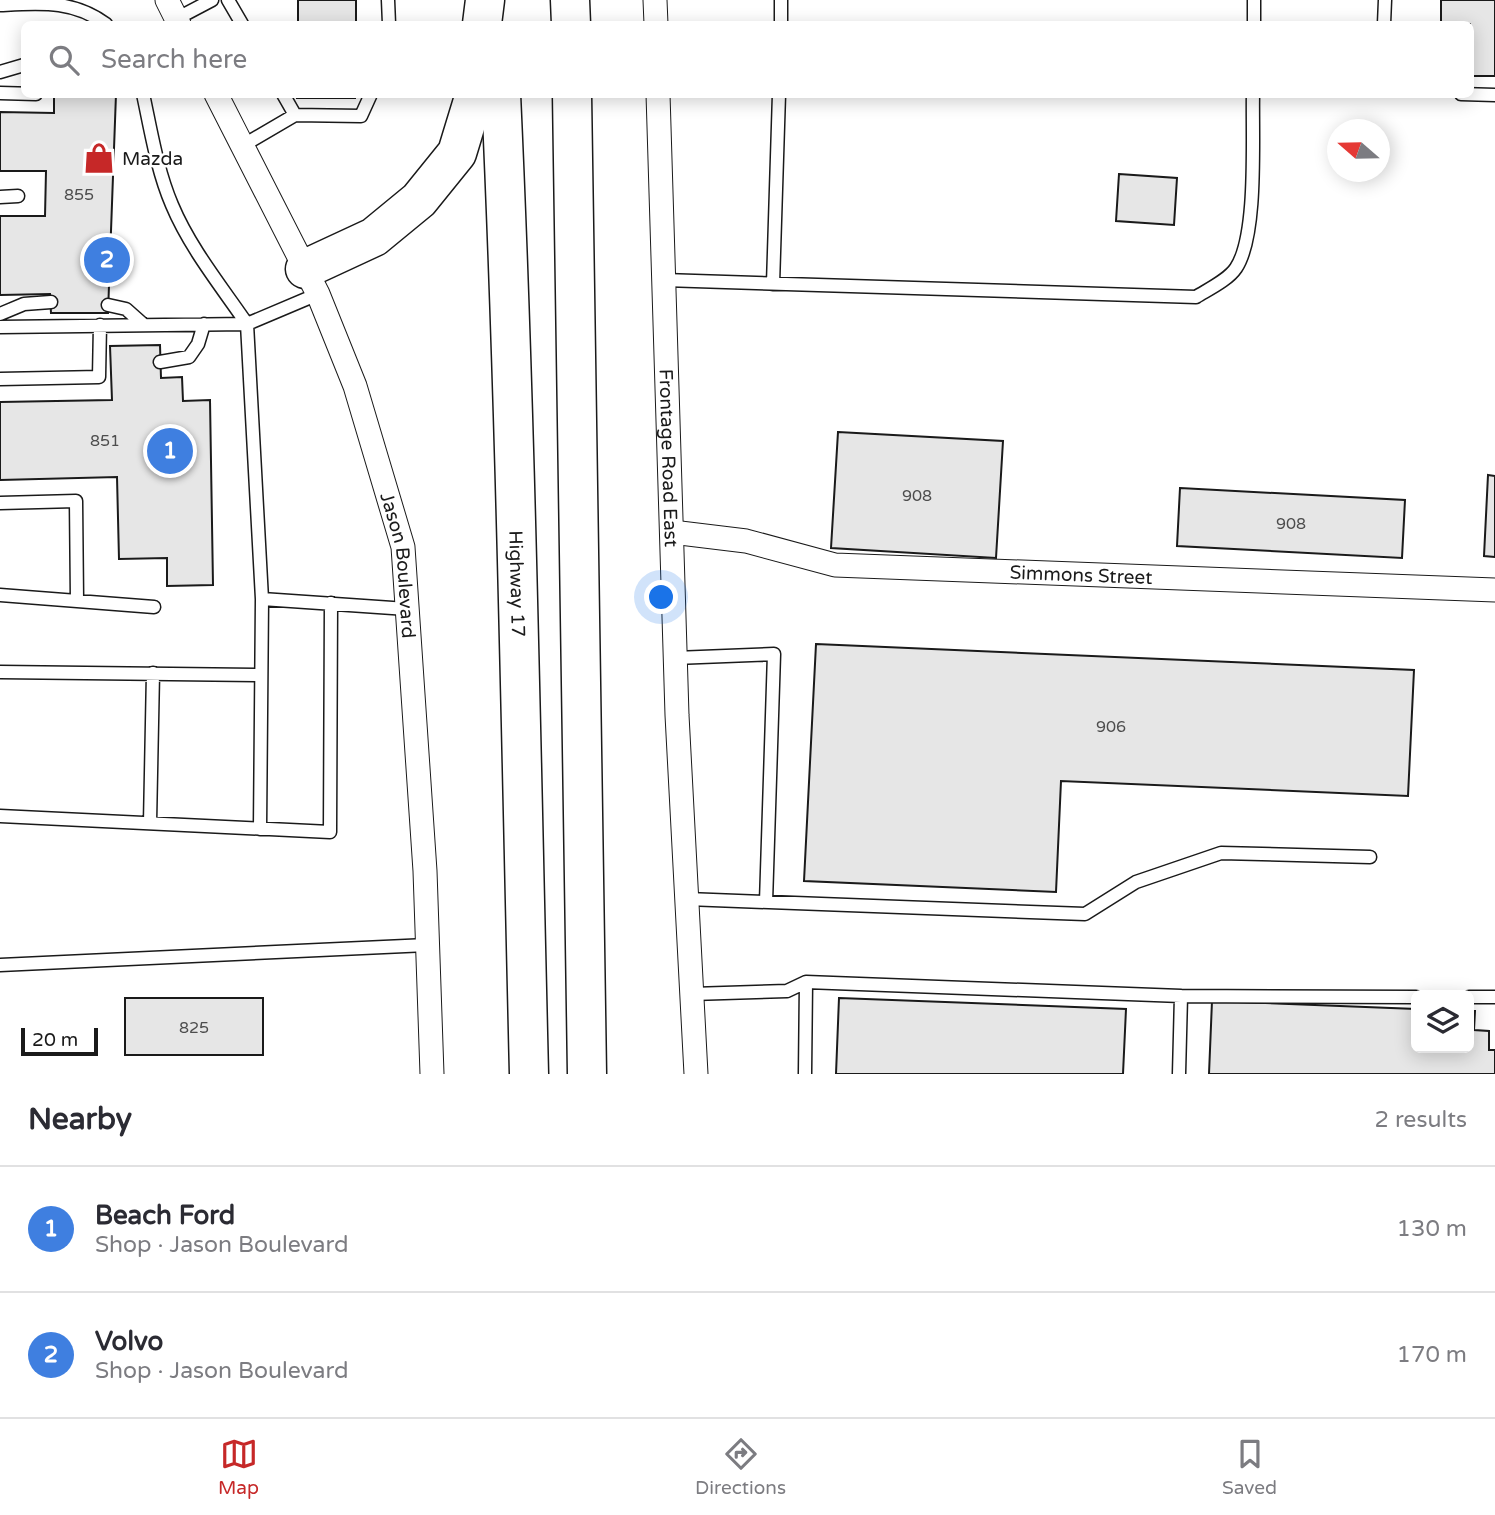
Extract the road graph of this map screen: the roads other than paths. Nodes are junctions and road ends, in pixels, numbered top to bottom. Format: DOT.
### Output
graph roads {
  1 [pos="212,0"];
  2 [pos="228,0"];
  3 [pos="388,0"];
  4 [pos="485,0"];
  5 [pos="497,0"];
  6 [pos="570,0"];
  7 [pos="656,0"];
  8 [pos="782,0"];
  9 [pos="1254,0"];
  10 [pos="1385,0"];
  11 [pos="0,5"];
  12 [pos="174,14"];
  13 [pos="102,21"];
  14 [pos="240,21"];
  15 [pos="389,21"];
  16 [pos="482,21"];
  17 [pos="498,21"];
  18 [pos="571,21"];
  19 [pos="656,21"];
  20 [pos="781,21"];
  21 [pos="1254,21"];
  22 [pos="1384,21"];
  23 [pos="21,66"];
  24 [pos="0,72"];
  25 [pos="0,93"];
  26 [pos="21,94"];
  27 [pos="1474,95"];
  28 [pos="1495,96"];
  29 [pos="144,98"];
  30 [pos="218,98"];
  31 [pos="285,98"];
  32 [pos="369,98"];
  33 [pos="474,98"];
  34 [pos="502,98"];
  35 [pos="572,98"];
  36 [pos="658,98"];
  37 [pos="779,98"];
  38 [pos="1252,98"];
  39 [pos="295,115"];
  40 [pos="242,146"];
  41 [pos="18,196"];
  42 [pos="0,197"];
  43 [pos="664,280"];
  44 [pos="311,281"];
  45 [pos="773,284"];
  46 [pos="51,302"];
  47 [pos="108,305"];
  48 [pos="0,314"];
  49 [pos="145,324"];
  50 [pos="204,324"];
  51 [pos="247,324"];
  52 [pos="100,325"];
  53 [pos="0,327"];
  54 [pos="160,362"];
  55 [pos="0,379"];
  56 [pos="0,503"];
  57 [pos="672,532"];
  58 [pos="1495,590"];
  59 [pos="0,595"];
  60 [pos="262,599"];
  61 [pos="76,600"];
  62 [pos="331,603"];
  63 [pos="154,607"];
  64 [pos="407,609"];
  65 [pos="676,657"];
  66 [pos="0,672"];
  67 [pos="153,673"];
  68 [pos="261,675"];
  69 [pos="0,816"];
  70 [pos="150,823"];
  71 [pos="260,829"];
  72 [pos="1370,857"];
  73 [pos="687,899"];
  74 [pos="766,902"];
  75 [pos="427,945"];
  76 [pos="0,965"];
  77 [pos="806,982"];
  78 [pos="692,994"];
  79 [pos="1181,996"];
  80 [pos="1411,997"];
  81 [pos="1474,997"];
  82 [pos="1495,998"];
  83 [pos="432,1074"];
  84 [pos="529,1074"];
  85 [pos="587,1074"];
  86 [pos="696,1074"];
  87 [pos="805,1074"];
  88 [pos="1179,1074"];
  1 -- 12 [label="lane"];
  2 -- 14 [label="lane"];
  3 -- 15 [label="lane"];
  4 -- 16 [label="highway"];
  5 -- 17 [label="highway"];
  6 -- 18 [label="highway"];
  7 -- 19 [label="street"];
  8 -- 20 [label="lane"];
  9 -- 21 [label="lane"];
  10 -- 22 [label="lane"];
  11 -- 13 [label="lane"];
  23 -- 24 [label="lane"];
  25 -- 26 [label="lane"];
  27 -- 28 [label="lane"];
  29 -- 51 [label="lane"];
  30 -- 40 [label="street, Jason Boulevard"];
  31 -- 39 [label="lane"];
  32 -- 39 [label="lane"];
  33 -- 44 [label="highway"];
  34 -- 84 [label="highway, Highway 17"];
  35 -- 85 [label="highway"];
  36 -- 43 [label="street, Frontage Road East"];
  37 -- 45 [label="lane"];
  38 -- 45 [label="lane"];
  39 -- 40 [label="lane"];
  40 -- 44 [label="street, Jason Boulevard"];
  41 -- 42 [label="lane"];
  43 -- 45 [label="lane"];
  43 -- 57 [label="street, Frontage Road East"];
  44 -- 51 [label="lane"];
  44 -- 64 [label="street, Jason Boulevard"];
  46 -- 48 [label="lane"];
  47 -- 49 [label="lane"];
  49 -- 50 [label="lane"];
  49 -- 52 [label="lane"];
  50 -- 51 [label="lane"];
  50 -- 54 [label="lane"];
  51 -- 60 [label="lane"];
  52 -- 53 [label="lane"];
  52 -- 55 [label="lane"];
  56 -- 61 [label="lane"];
  57 -- 58 [label="street, Simmons Street"];
  57 -- 65 [label="street, Frontage Road East"];
  59 -- 61 [label="lane"];
  60 -- 62 [label="lane"];
  60 -- 68 [label="lane"];
  61 -- 63 [label="lane"];
  62 -- 64 [label="lane"];
  62 -- 71 [label="lane"];
  64 -- 75 [label="street, Jason Boulevard"];
  65 -- 73 [label="street, Frontage Road East"];
  65 -- 74 [label="lane"];
  66 -- 67 [label="lane"];
  67 -- 68 [label="lane"];
  67 -- 70 [label="lane"];
  68 -- 71 [label="lane"];
  69 -- 70 [label="lane"];
  70 -- 71 [label="lane"];
  72 -- 74 [label="lane"];
  73 -- 74 [label="lane"];
  73 -- 78 [label="street, Frontage Road East"];
  75 -- 76 [label="lane"];
  75 -- 83 [label="street, Jason Boulevard"];
  77 -- 78 [label="lane"];
  77 -- 79 [label="lane"];
  77 -- 87 [label="lane"];
  78 -- 86 [label="street, Frontage Road East"];
  79 -- 80 [label="lane"];
  79 -- 88 [label="lane"];
  81 -- 82 [label="lane"];
}
